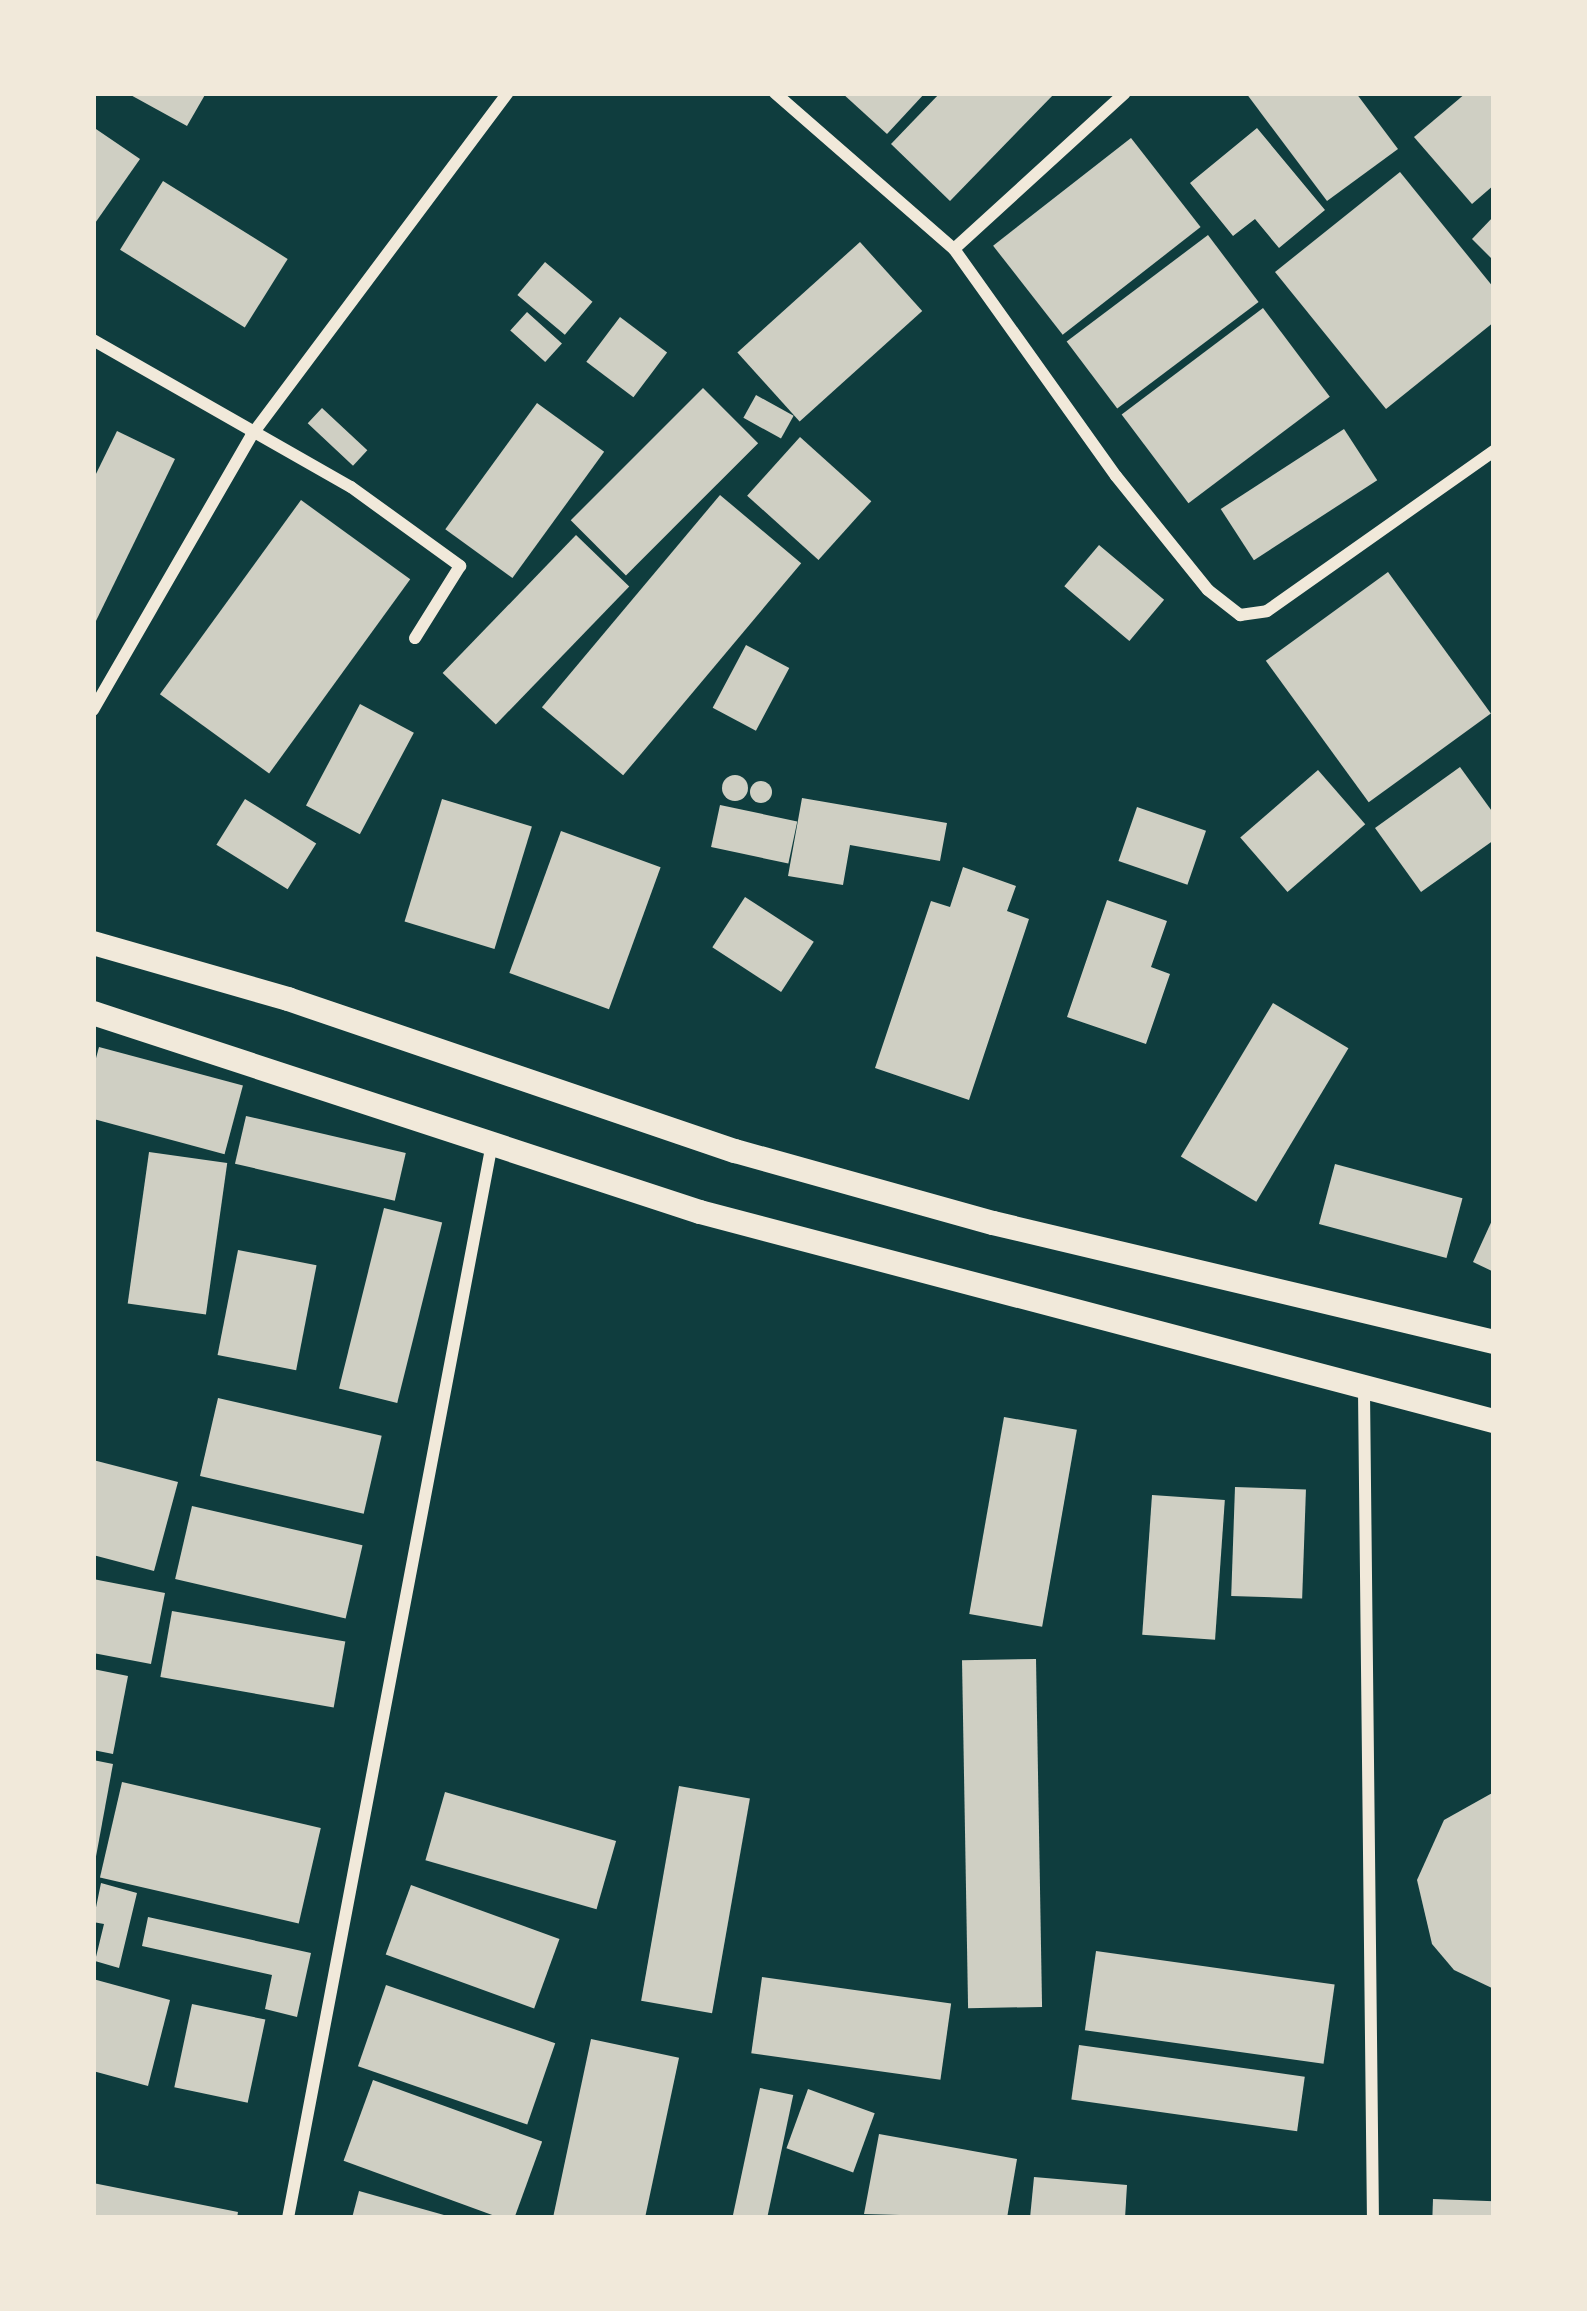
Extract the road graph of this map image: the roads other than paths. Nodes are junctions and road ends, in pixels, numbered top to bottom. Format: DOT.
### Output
graph roads {
  1 [pos="508,93"];
  2 [pos="775,93"];
  3 [pos="1125,93"];
  4 [pos="954,249"];
  5 [pos="93,340"];
  6 [pos="251,436"];
  7 [pos="1494,451"];
  8 [pos="415,638"];
  9 [pos="93,710"];
  10 [pos="93,943"];
  11 [pos="93,1013"];
  12 [pos="492,1143"];
  13 [pos="1494,1342"];
  14 [pos="1364,1391"];
  15 [pos="1494,1421"];
  16 [pos="288,2218"];
  17 [pos="1373,2218"];
  1 -- 6 [label="street"];
  2 -- 4 [label="street"];
  3 -- 4 [label="street"];
  4 -- 7 [label="street"];
  5 -- 6 [label="street"];
  6 -- 8 [label="street"];
  6 -- 9 [label="street"];
  10 -- 13 [label="main road"];
  11 -- 12 [label="main road"];
  12 -- 14 [label="main road"];
  12 -- 16 [label="street"];
  14 -- 15 [label="main road"];
  14 -- 17 [label="street"];
}
